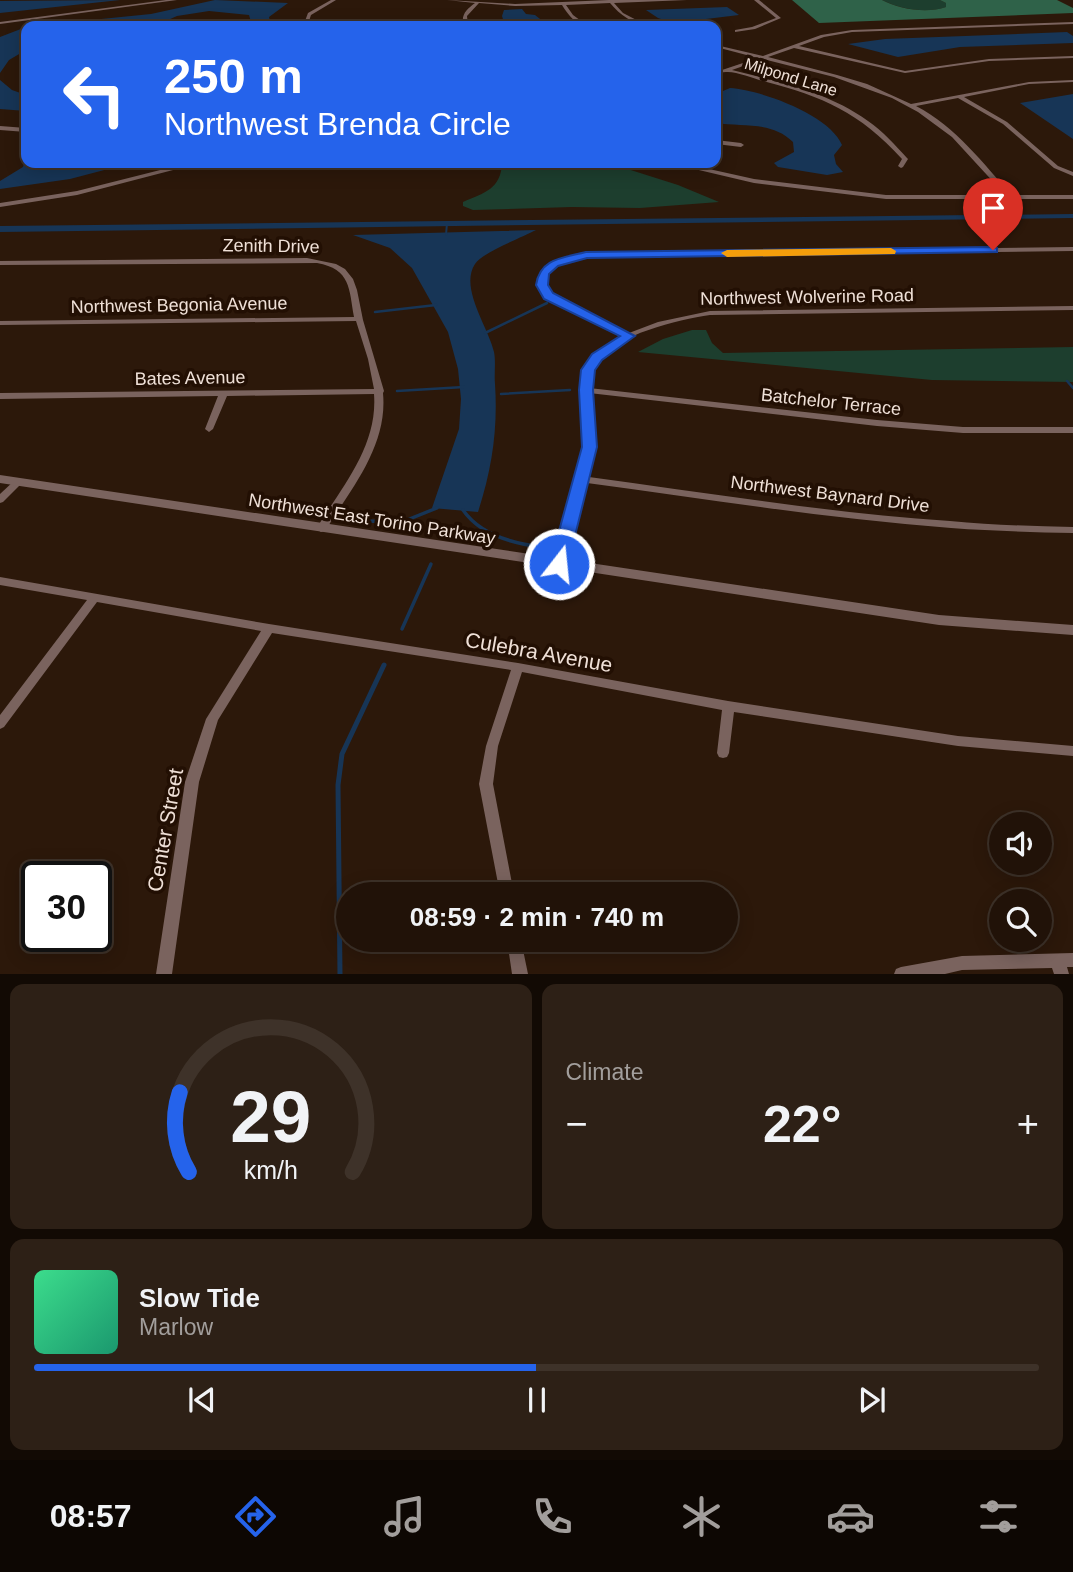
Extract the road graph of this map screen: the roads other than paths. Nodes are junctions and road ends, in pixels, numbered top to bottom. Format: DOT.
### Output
graph roads {
  1 [pos="175,0"];
  2 [pos="334,0"];
  3 [pos="449,0"];
  4 [pos="685,0"];
  5 [pos="757,0"];
  6 [pos="610,1"];
  7 [pos="477,4"];
  8 [pos="564,4"];
  9 [pos="307,21"];
  10 [pos="466,21"];
  11 [pos="578,21"];
  12 [pos="636,21"];
  13 [pos="0,23"];
  14 [pos="1073,23"];
  15 [pos="737,30"];
  16 [pos="792,46"];
  17 [pos="721,47"];
  18 [pos="1073,57"];
  19 [pos="761,58"];
  20 [pos="726,70"];
  21 [pos="721,72"];
  22 [pos="1073,80"];
  23 [pos="960,97"];
  24 [pos="909,106"];
  25 [pos="0,128"];
  26 [pos="12,129"];
  27 [pos="21,130"];
  28 [pos="0,138"];
  29 [pos="721,143"];
  30 [pos="741,145"];
  31 [pos="901,166"];
  32 [pos="176,168"];
  33 [pos="696,168"];
  34 [pos="1073,174"];
  35 [pos="1073,197"];
  36 [pos="1011,198"];
  37 [pos="0,205"];
  38 [pos="1073,249"];
  39 [pos="0,263"];
  40 [pos="1073,308"];
  41 [pos="358,319"];
  42 [pos="0,323"];
  43 [pos="629,336"];
  44 [pos="586,390"];
  45 [pos="380,391"];
  46 [pos="223,394"];
  47 [pos="0,396"];
  48 [pos="209,429"];
  49 [pos="1073,430"];
  50 [pos="0,479"];
  51 [pos="583,479"];
  52 [pos="18,482"];
  53 [pos="0,500"];
  54 [pos="321,529"];
  55 [pos="1073,530"];
  56 [pos="559,564"];
  57 [pos="0,581"];
  58 [pos="94,598"];
  59 [pos="270,628"];
  60 [pos="1073,630"];
  61 [pos="518,667"];
  62 [pos="727,706"];
  63 [pos="0,724"];
  64 [pos="1073,751"];
  65 [pos="723,754"];
  66 [pos="505,882"];
  67 [pos="516,952"];
  68 [pos="1064,965"];
  69 [pos="164,974"];
  70 [pos="520,974"];
  71 [pos="901,974"];
  1 -- 13 [label="street"];
  2 -- 9 [label="street"];
  3 -- 7 [label="street"];
  4 -- 6 [label="street"];
  5 -- 15 [label="street"];
  6 -- 8 [label="street"];
  6 -- 12 [label="street"];
  7 -- 8 [label="street"];
  7 -- 10 [label="street"];
  8 -- 11 [label="street"];
  14 -- 16 [label="street"];
  16 -- 18 [label="street"];
  16 -- 19 [label="street"];
  17 -- 19 [label="street"];
  19 -- 20 [label="street"];
  19 -- 24 [label="street"];
  20 -- 21 [label="street"];
  20 -- 31 [label="street, Milpond Lane"];
  22 -- 23 [label="street"];
  23 -- 24 [label="street"];
  23 -- 34 [label="street"];
  24 -- 36 [label="street"];
  25 -- 26 [label="street"];
  26 -- 27 [label="street"];
  26 -- 28 [label="street"];
  29 -- 30 [label="street"];
  32 -- 37 [label="street"];
  33 -- 36 [label="street"];
  35 -- 36 [label="street"];
  38 -- 43 [label="street"];
  39 -- 41 [label="street, Zenith Drive"];
  40 -- 43 [label="street, Northwest Wolverine Road"];
  41 -- 42 [label="street, Northwest Begonia Avenue"];
  41 -- 45 [label="street, Zenith Drive"];
  43 -- 44 [label="street, Northwest Wolverine Road"];
  44 -- 49 [label="street, Batchelor Terrace"];
  44 -- 51 [label="street, Northwest Wolverine Road"];
  45 -- 46 [label="street, Bates Avenue"];
  45 -- 54 [label="street, Zenith Drive"];
  46 -- 47 [label="street, Bates Avenue"];
  46 -- 48 [label="street"];
  50 -- 52 [label="street, Northwest East Torino Parkway"];
  51 -- 55 [label="street, Northwest Baynard Drive"];
  51 -- 56 [label="street, Northwest Wolverine Road"];
  52 -- 53 [label="street"];
  52 -- 54 [label="street, Northwest East Torino Parkway"];
  54 -- 56 [label="street, Northwest East Torino Parkway"];
  56 -- 60 [label="street, Northwest East Torino Parkway"];
  57 -- 58 [label="street, Culebra Avenue"];
  58 -- 59 [label="street, Culebra Avenue"];
  58 -- 63 [label="street"];
  59 -- 61 [label="street, Culebra Avenue"];
  59 -- 69 [label="street, Center Street"];
  61 -- 62 [label="street, Culebra Avenue"];
  61 -- 66 [label="street"];
  62 -- 64 [label="street, Culebra Avenue"];
  62 -- 65 [label="street"];
  67 -- 70 [label="street"];
  68 -- 71 [label="street"];
}
